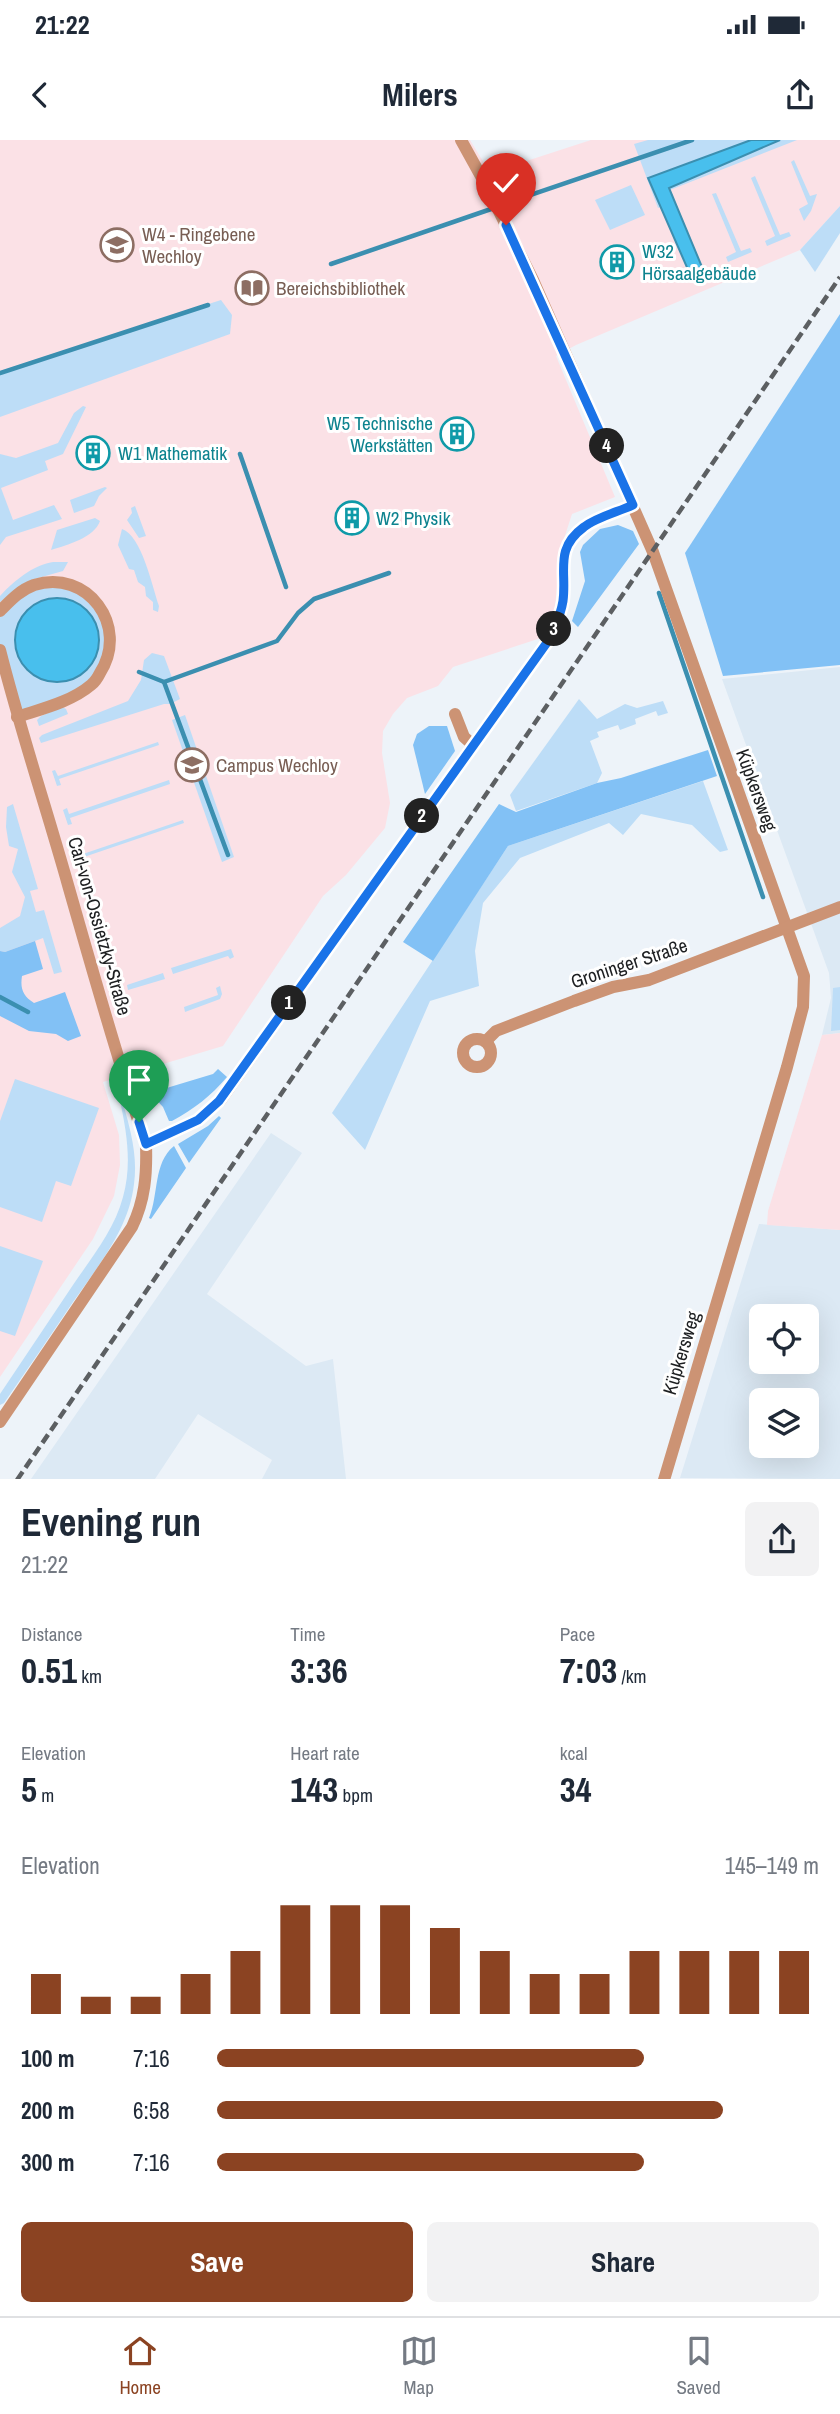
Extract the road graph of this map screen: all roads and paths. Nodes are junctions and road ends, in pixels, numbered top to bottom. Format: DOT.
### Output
graph roads {
  1 [pos="461,140"];
  2 [pos="633,505"];
  3 [pos="0,611"];
  4 [pos="0,650"];
  5 [pos="455,714"];
  6 [pos="17,718"];
  7 [pos="473,745"];
  8 [pos="840,907"];
  9 [pos="787,927"];
  10 [pos="486,1041"];
  11 [pos="146,1144"];
  12 [pos="0,1422"];
  13 [pos="664,1479"];
  1 -- 2 [label="street, Küpkersweg"];
  2 -- 7 [label="street"];
  2 -- 9 [label="street, Küpkersweg"];
  3 -- 6 [label="street"];
  4 -- 6 [label="street, Carl-von-Ossietzky-Straße"];
  5 -- 7 [label="street"];
  6 -- 11 [label="street, Carl-von-Ossietzky-Straße"];
  7 -- 11 [label="street"];
  8 -- 9 [label="street, Groninger Straße"];
  9 -- 10 [label="street, Groninger Straße"];
  9 -- 13 [label="street, Küpkersweg"];
  11 -- 12 [label="street, Carl-von-Ossietzky-Straße"];
}
